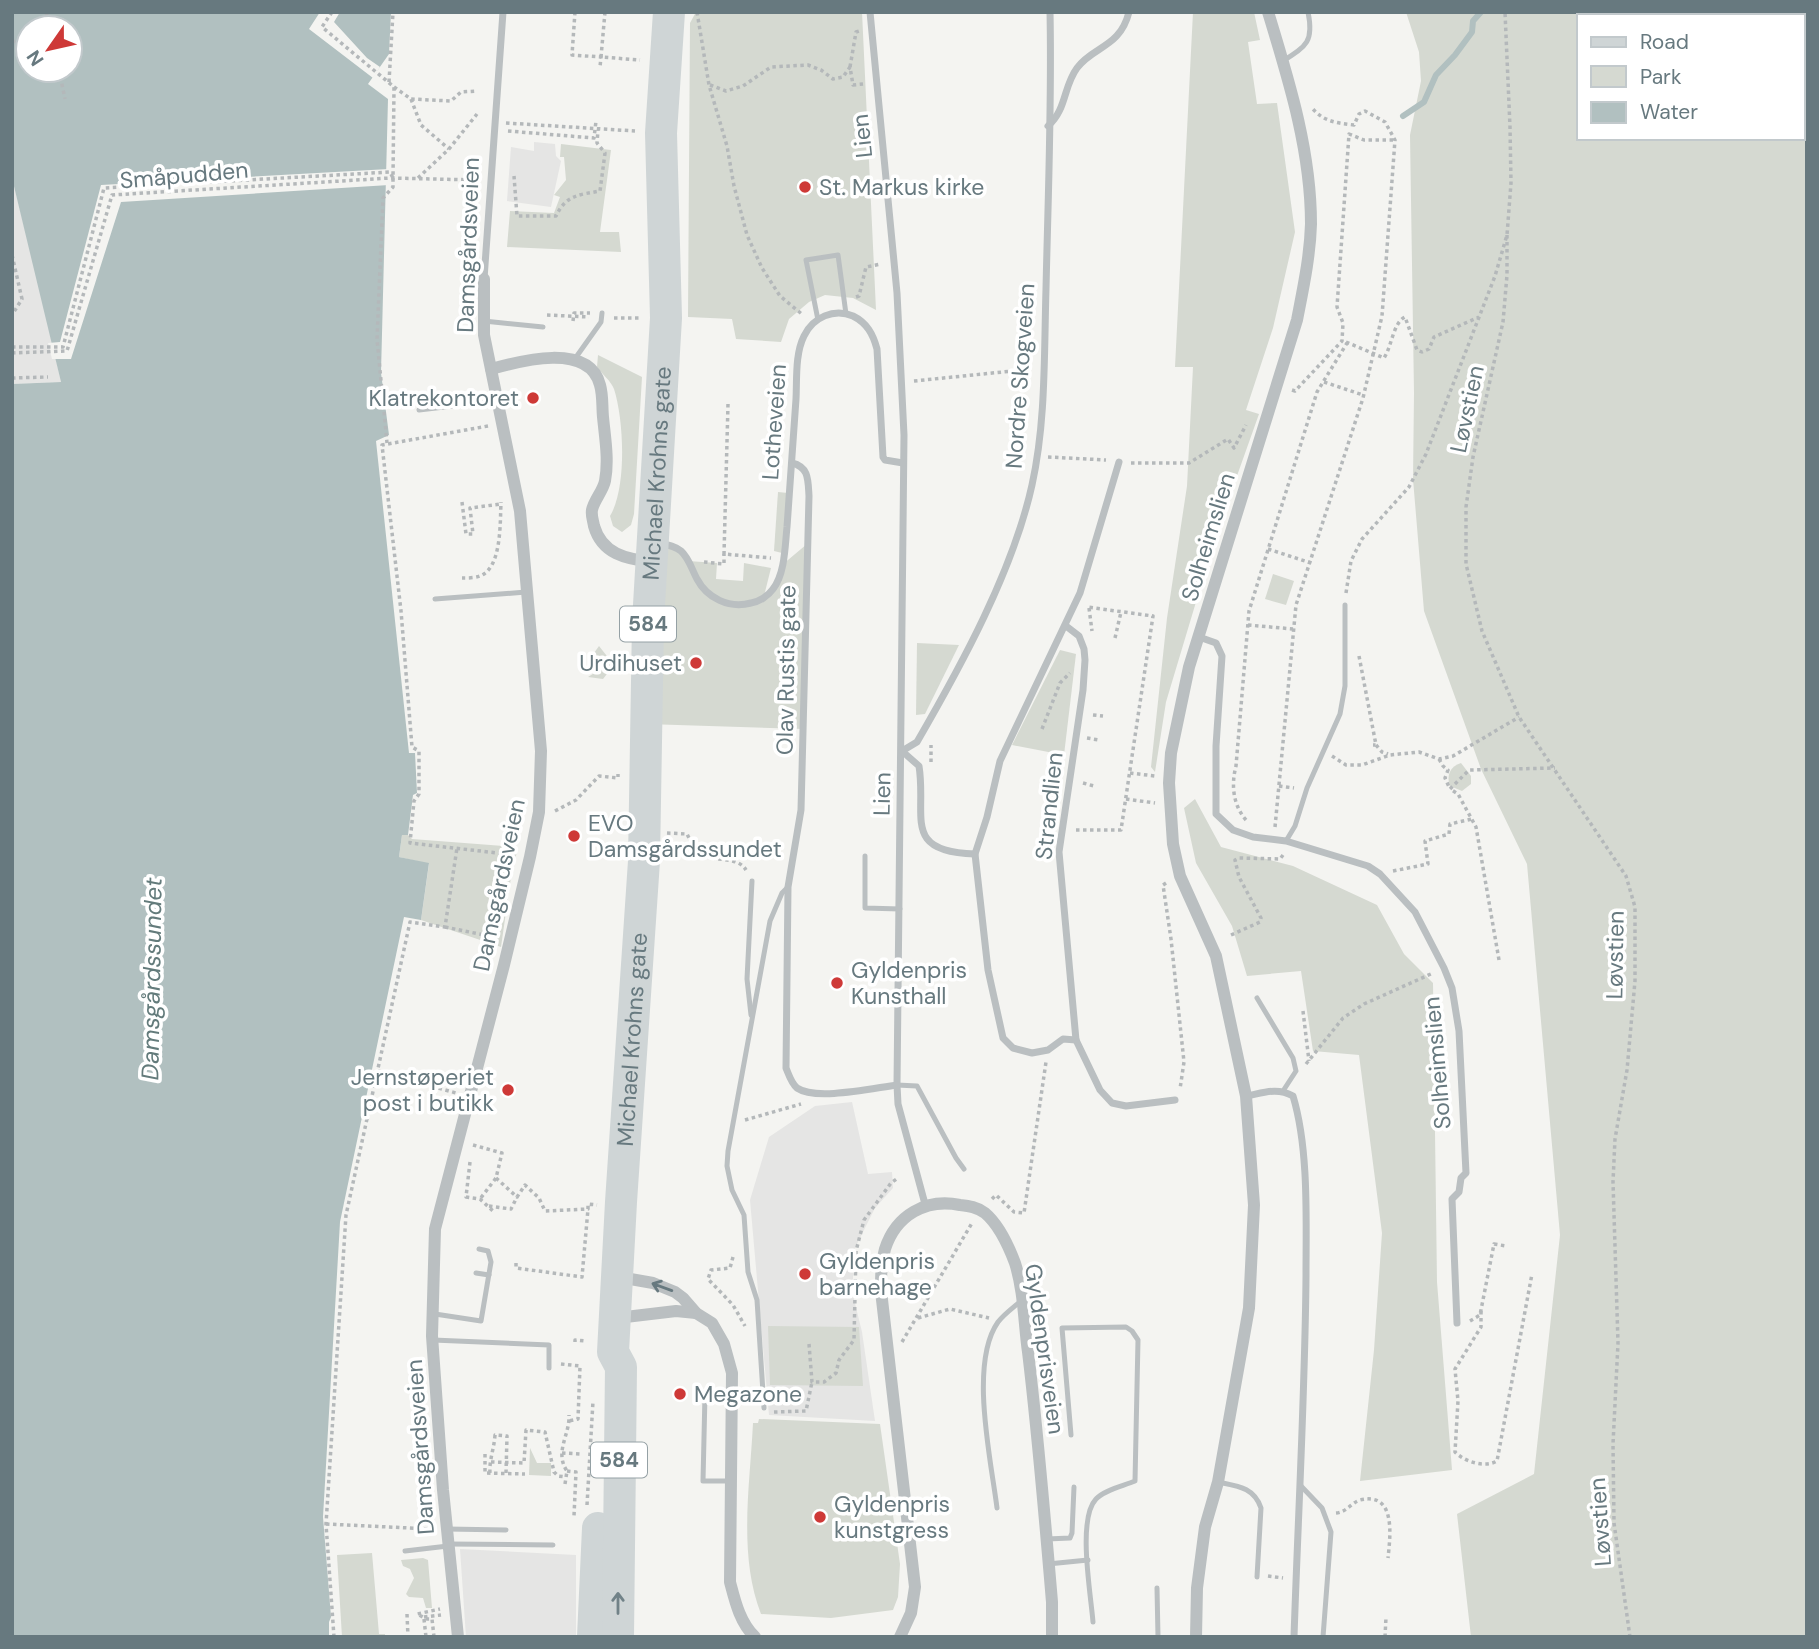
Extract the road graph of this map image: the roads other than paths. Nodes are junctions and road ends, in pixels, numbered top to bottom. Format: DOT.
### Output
graph roads {
  1 [pos="503,12"];
  2 [pos="669,12"];
  3 [pos="870,12"];
  4 [pos="1050,12"];
  5 [pos="1129,12"];
  6 [pos="1268,12"];
  7 [pos="1308,12"];
  8 [pos="1283,61"];
  9 [pos="1048,126"];
  10 [pos="484,279"];
  11 [pos="601,313"];
  12 [pos="846,314"];
  13 [pos="483,321"];
  14 [pos="816,322"];
  15 [pos="543,327"];
  16 [pos="574,360"];
  17 [pos="491,369"];
  18 [pos="497,401"];
  19 [pos="419,410"];
  20 [pos="1119,462"];
  21 [pos="792,463"];
  22 [pos="903,463"];
  23 [pos="653,552"];
  24 [pos="527,592"];
  25 [pos="435,599"];
  26 [pos="1347,604"];
  27 [pos="1066,626"];
  28 [pos="1199,637"];
  29 [pos="902,751"];
  30 [pos="1286,841"];
  31 [pos="975,854"];
  32 [pos="865,856"];
  33 [pos="752,881"];
  34 [pos="788,887"];
  35 [pos="900,909"];
  36 [pos="1256,998"];
  37 [pos="751,1022"];
  38 [pos="1076,1040"];
  39 [pos="897,1086"];
  40 [pos="1283,1091"];
  41 [pos="1246,1096"];
  42 [pos="1175,1100"];
  43 [pos="964,1169"];
  44 [pos="925,1205"];
  45 [pos="480,1250"];
  46 [pos="476,1273"];
  47 [pos="489,1275"];
  48 [pos="618,1277"];
  49 [pos="485,1299"];
  50 [pos="493,1300"];
  51 [pos="1021,1300"];
  52 [pos="696,1313"];
  53 [pos="432,1314"];
  54 [pos="616,1318"];
  55 [pos="1457,1323"];
  56 [pos="433,1340"];
  57 [pos="599,1346"];
  58 [pos="548,1368"];
  59 [pos="705,1394"];
  60 [pos="764,1408"];
  61 [pos="1070,1435"];
  62 [pos="732,1481"];
  63 [pos="1218,1482"];
  64 [pos="1301,1486"];
  65 [pos="1074,1487"];
  66 [pos="998,1508"];
  67 [pos="447,1529"];
  68 [pos="506,1530"];
  69 [pos="1046,1539"];
  70 [pos="448,1545"];
  71 [pos="553,1545"];
  72 [pos="405,1551"];
  73 [pos="1088,1560"];
  74 [pos="1048,1564"];
  75 [pos="1257,1577"];
  76 [pos="1157,1588"];
  77 [pos="1093,1622"];
  78 [pos="458,1637"];
  79 [pos="593,1637"];
  80 [pos="618,1637"];
  81 [pos="755,1637"];
  82 [pos="900,1637"];
  83 [pos="1052,1637"];
  84 [pos="1158,1637"];
  85 [pos="1196,1637"];
  86 [pos="1294,1637"];
  87 [pos="1323,1637"];
  1 -- 10 [label="street, Damsgårdsveien"];
  2 -- 23 [label="main road, Michael Krohns gate / 584"];
  3 -- 22 [label="street, Lien"];
  4 -- 9 [label="street, Nordre Skogveien"];
  5 -- 9 [label="street"];
  6 -- 8 [label="street, Solheimslien"];
  7 -- 8 [label="lane"];
  8 -- 28 [label="street, Solheimslien"];
  9 -- 29 [label="street, Nordre Skogveien"];
  10 -- 13 [label="street, Damsgårdsveien"];
  11 -- 16 [label="lane"];
  12 -- 14 [label="street"];
  12 -- 14 [label="lane"];
  12 -- 22 [label="street"];
  13 -- 15 [label="lane"];
  13 -- 17 [label="street, Damsgårdsveien"];
  14 -- 21 [label="street, Lotheveien"];
  16 -- 17 [label="street"];
  16 -- 23 [label="street, Lotheveien"];
  17 -- 18 [label="street, Damsgårdsveien"];
  18 -- 19 [label="lane"];
  18 -- 24 [label="street, Damsgårdsveien"];
  20 -- 27 [label="street, Strandlien"];
  21 -- 23 [label="street, Lotheveien"];
  21 -- 34 [label="street, Olav Rustis gate"];
  22 -- 29 [label="street, Lien"];
  23 -- 48 [label="main road, Michael Krohns gate / 584"];
  24 -- 25 [label="lane"];
  24 -- 53 [label="street, Damsgårdsveien"];
  26 -- 30 [label="lane"];
  27 -- 31 [label="street, Strandlien"];
  27 -- 38 [label="street, Strandlien"];
  28 -- 30 [label="street, Solheimslien"];
  28 -- 41 [label="street"];
  29 -- 31 [label="street"];
  29 -- 35 [label="street, Lien"];
  30 -- 55 [label="street, Solheimslien"];
  31 -- 38 [label="street, Strandlien"];
  32 -- 35 [label="lane"];
  33 -- 37 [label="lane"];
  34 -- 37 [label="lane, Olav Rustis gate"];
  34 -- 39 [label="street, Olav Rustis gate"];
  35 -- 39 [label="street, Lien"];
  36 -- 40 [label="lane"];
  37 -- 60 [label="lane, Olav Rustis gate"];
  38 -- 42 [label="street, Strandlien"];
  39 -- 43 [label="lane"];
  39 -- 44 [label="street, Lien"];
  40 -- 41 [label="street"];
  40 -- 64 [label="street"];
  41 -- 63 [label="street"];
  44 -- 51 [label="street, Gyldenprisveien"];
  44 -- 82 [label="street"];
  45 -- 47 [label="lane"];
  46 -- 47 [label="lane"];
  47 -- 49 [label="lane"];
  52 -- 48 [label="street, one-way"];
  48 -- 54 [label="main road, Michael Krohns gate / 584"];
  49 -- 50 [label="lane"];
  49 -- 53 [label="lane"];
  51 -- 66 [label="lane"];
  51 -- 69 [label="street, Gyldenprisveien"];
  52 -- 54 [label="street"];
  52 -- 62 [label="street"];
  53 -- 56 [label="street, Damsgårdsveien"];
  54 -- 57 [label="main road, Michael Krohns gate / 584"];
  56 -- 58 [label="lane"];
  56 -- 67 [label="street, Damsgårdsveien"];
  57 -- 79 [label="main road, Michael Krohns gate / 584"];
  80 -- 57 [label="main road, Michael Krohns gate / 584, one-way"];
  59 -- 62 [label="lane"];
  61 -- 73 [label="lane"];
  62 -- 81 [label="street"];
  63 -- 75 [label="lane"];
  63 -- 85 [label="street"];
  64 -- 86 [label="street"];
  64 -- 87 [label="lane"];
  65 -- 69 [label="lane"];
  67 -- 68 [label="lane"];
  67 -- 70 [label="street, Damsgårdsveien"];
  69 -- 74 [label="street, Gyldenprisveien"];
  70 -- 71 [label="lane"];
  70 -- 72 [label="lane"];
  70 -- 78 [label="street, Damsgårdsveien"];
  73 -- 74 [label="lane"];
  73 -- 77 [label="lane"];
  74 -- 83 [label="street, Gyldenprisveien"];
  76 -- 84 [label="lane"];
}
